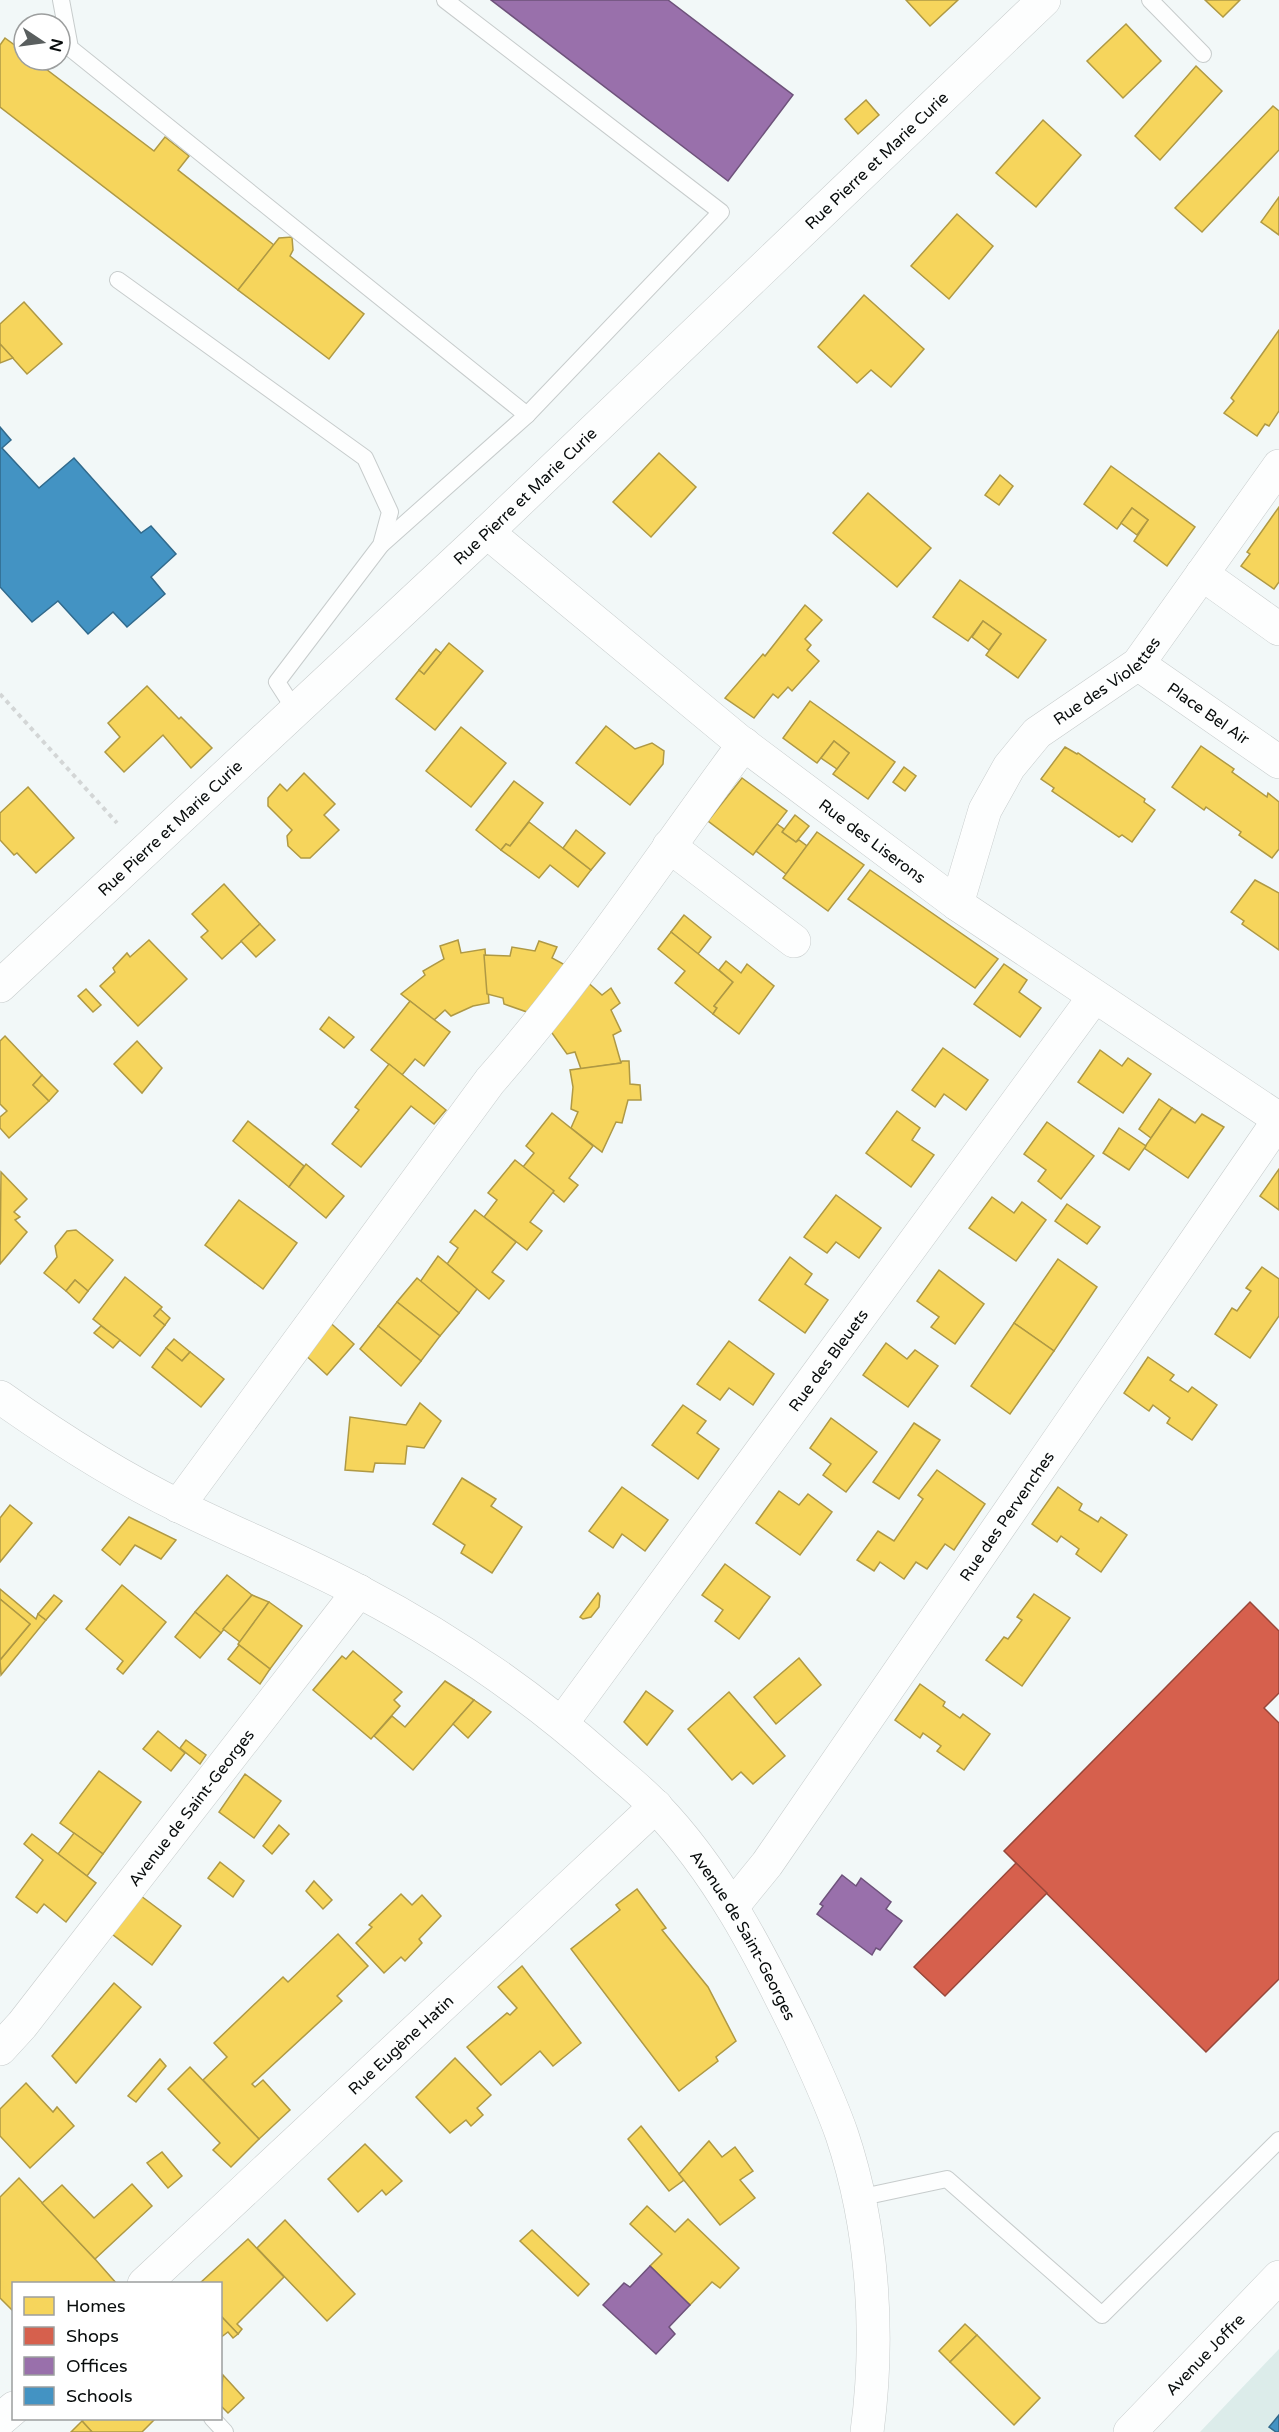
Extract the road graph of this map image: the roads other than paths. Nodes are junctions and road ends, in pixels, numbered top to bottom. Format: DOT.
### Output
graph roads {
  1 [pos="61,0"];
  2 [pos="444,0"];
  3 [pos="1044,0"];
  4 [pos="1150,0"];
  5 [pos="1203,54"];
  6 [pos="118,280"];
  7 [pos="527,415"];
  8 [pos="1279,466"];
  9 [pos="487,532"];
  10 [pos="381,545"];
  11 [pos="1202,574"];
  12 [pos="1279,629"];
  13 [pos="1138,664"];
  14 [pos="295,710"];
  15 [pos="744,744"];
  16 [pos="1279,762"];
  17 [pos="669,846"];
  18 [pos="957,904"];
  19 [pos="794,941"];
  20 [pos="0,986"];
  21 [pos="1094,997"];
  22 [pos="1279,1120"];
  23 [pos="0,1397"];
  24 [pos="178,1506"];
  25 [pos="359,1591"];
  26 [pos="562,1723"];
  27 [pos="656,1806"];
  28 [pos="732,1907"];
  29 [pos="0,2049"];
  30 [pos="1279,2140"];
  31 [pos="858,2199"];
  32 [pos="1279,2277"];
  33 [pos="145,2282"];
  34 [pos="12,2410"];
  35 [pos="214,2420"];
  36 [pos="0,2421"];
  37 [pos="225,2432"];
  38 [pos="867,2432"];
  39 [pos="1130,2432"];
  1 -- 7 [label="lane"];
  2 -- 7 [label="lane"];
  3 -- 9 [label="street, Rue Pierre et Marie Curie"];
  4 -- 5 [label="lane"];
  6 -- 10 [label="lane"];
  7 -- 10 [label="lane"];
  8 -- 11 [label="street, Rue des Violettes"];
  9 -- 14 [label="street, Rue Pierre et Marie Curie"];
  9 -- 15 [label="street, Rue des Liserons"];
  10 -- 14 [label="lane"];
  11 -- 12 [label="street"];
  11 -- 13 [label="street, Rue des Violettes"];
  13 -- 16 [label="street, Place Bel Air"];
  13 -- 18 [label="street, Rue des Violettes"];
  14 -- 20 [label="street, Rue Pierre et Marie Curie"];
  15 -- 17 [label="street"];
  15 -- 18 [label="street, Rue des Liserons"];
  17 -- 19 [label="street"];
  17 -- 24 [label="street"];
  18 -- 21 [label="street, Rue des Liserons"];
  21 -- 22 [label="street, Rue des Liserons"];
  21 -- 26 [label="street, Rue des Bleuets"];
  22 -- 28 [label="street, Rue des Pervenches"];
  23 -- 24 [label="street, Avenue de Saint-Georges"];
  24 -- 25 [label="street, Avenue de Saint-Georges"];
  25 -- 26 [label="street, Avenue de Saint-Georges"];
  25 -- 29 [label="street, Avenue de Saint-Georges"];
  26 -- 27 [label="street, Avenue de Saint-Georges"];
  27 -- 28 [label="street, Avenue de Saint-Georges"];
  27 -- 33 [label="street, Rue Eugène Hatin"];
  28 -- 31 [label="street, Avenue de Saint-Georges"];
  30 -- 31 [label="lane"];
  31 -- 38 [label="street, Avenue de Saint-Georges"];
  32 -- 39 [label="street, Avenue Joffre"];
  34 -- 36 [label="street"];
  35 -- 37 [label="lane"];
}
